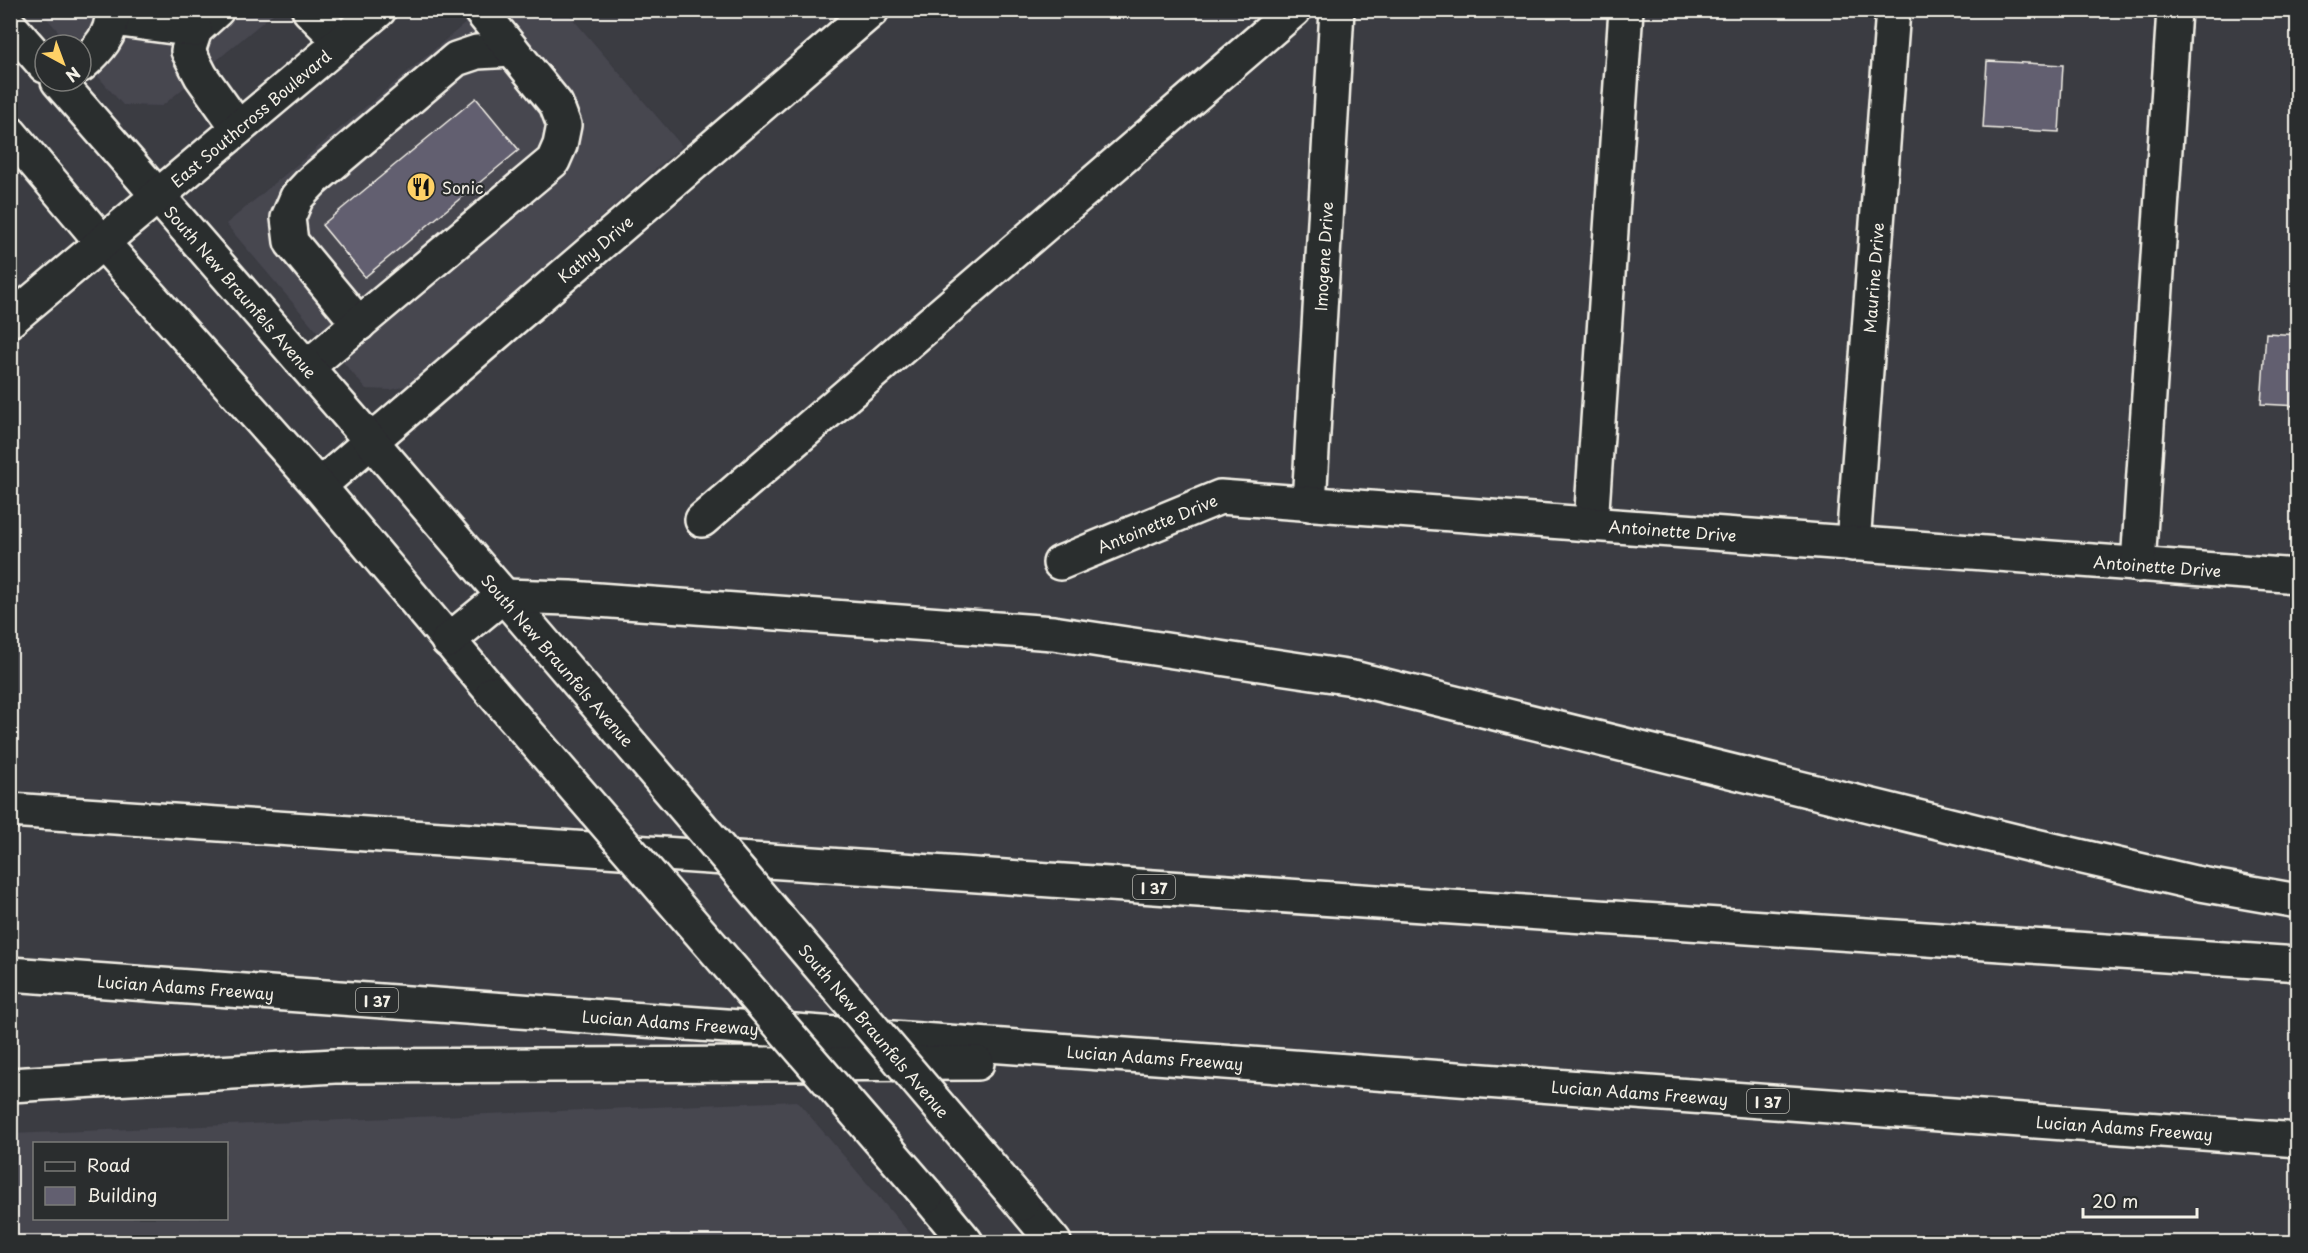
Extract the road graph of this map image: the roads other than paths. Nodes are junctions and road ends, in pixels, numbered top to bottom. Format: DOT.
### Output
graph roads {
  1 [pos="309,10"];
  2 [pos="379,10"];
  3 [pos="480,10"];
  4 [pos="872,10"];
  5 [pos="1294,10"];
  6 [pos="1336,10"];
  7 [pos="1626,10"];
  8 [pos="1893,10"];
  9 [pos="2174,10"];
  10 [pos="112,14"];
  11 [pos="206,20"];
  12 [pos="10,26"];
  13 [pos="341,42"];
  14 [pos="33,48"];
  15 [pos="512,50"];
  16 [pos="93,53"];
  17 [pos="76,93"];
  18 [pos="238,128"];
  19 [pos="10,133"];
  20 [pos="157,195"];
  21 [pos="102,242"];
  22 [pos="10,320"];
  23 [pos="359,324"];
  24 [pos="307,367"];
  25 [pos="371,441"];
  26 [pos="319,486"];
  27 [pos="1310,504"];
  28 [pos="702,520"];
  29 [pos="1591,524"];
  30 [pos="1853,544"];
  31 [pos="1060,563"];
  32 [pos="2138,565"];
  33 [pos="2298,576"];
  34 [pos="502,596"];
  35 [pos="448,641"];
  36 [pos="10,810"];
  37 [pos="2298,901"];
  38 [pos="2298,964"];
  39 [pos="10,974"];
  40 [pos="1238,1062"];
  41 [pos="10,1085"];
  42 [pos="2298,1140"];
  43 [pos="966,1242"];
  44 [pos="1054,1242"];
  1 -- 13 [label="main road"];
  2 -- 13 [label="main road, East Southcross Boulevard"];
  3 -- 15 [label="main road"];
  4 -- 25 [label="main road, Kathy Drive"];
  5 -- 28 [label="main road"];
  6 -- 27 [label="main road, Imogene Drive"];
  7 -- 29 [label="main road"];
  8 -- 30 [label="main road, Maurine Drive"];
  9 -- 32 [label="main road"];
  10 -- 11 [label="main road"];
  10 -- 16 [label="main road"];
  11 -- 18 [label="main road"];
  12 -- 14 [label="main road, South New Braunfels Avenue"];
  13 -- 18 [label="main road, East Southcross Boulevard"];
  15 -- 23 [label="main road"];
  15 -- 23 [label="main road"];
  17 -- 20 [label="main road, South New Braunfels Avenue"];
  18 -- 20 [label="main road, East Southcross Boulevard"];
  19 -- 21 [label="main road"];
  20 -- 21 [label="main road, East Southcross Boulevard"];
  20 -- 24 [label="main road, South New Braunfels Avenue"];
  21 -- 22 [label="main road, East Southcross Boulevard"];
  21 -- 26 [label="main road"];
  23 -- 24 [label="main road"];
  24 -- 25 [label="main road, South New Braunfels Avenue"];
  25 -- 26 [label="main road, Kathy Drive"];
  25 -- 34 [label="main road, South New Braunfels Avenue"];
  26 -- 35 [label="main road"];
  27 -- 29 [label="main road, Antoinette Drive"];
  27 -- 31 [label="main road, Antoinette Drive"];
  29 -- 30 [label="main road, Antoinette Drive"];
  30 -- 32 [label="main road, Antoinette Drive"];
  32 -- 33 [label="main road, Antoinette Drive"];
  34 -- 35 [label="main road"];
  34 -- 37 [label="main road"];
  34 -- 44 [label="main road, South New Braunfels Avenue, bridge"];
  35 -- 43 [label="main road, bridge"];
  36 -- 38 [label="main road, I 37"];
  39 -- 40 [label="main road, Lucian Adams Freeway / I 37"];
  40 -- 41 [label="main road"];
  40 -- 42 [label="main road, Lucian Adams Freeway / I 37"];
}
